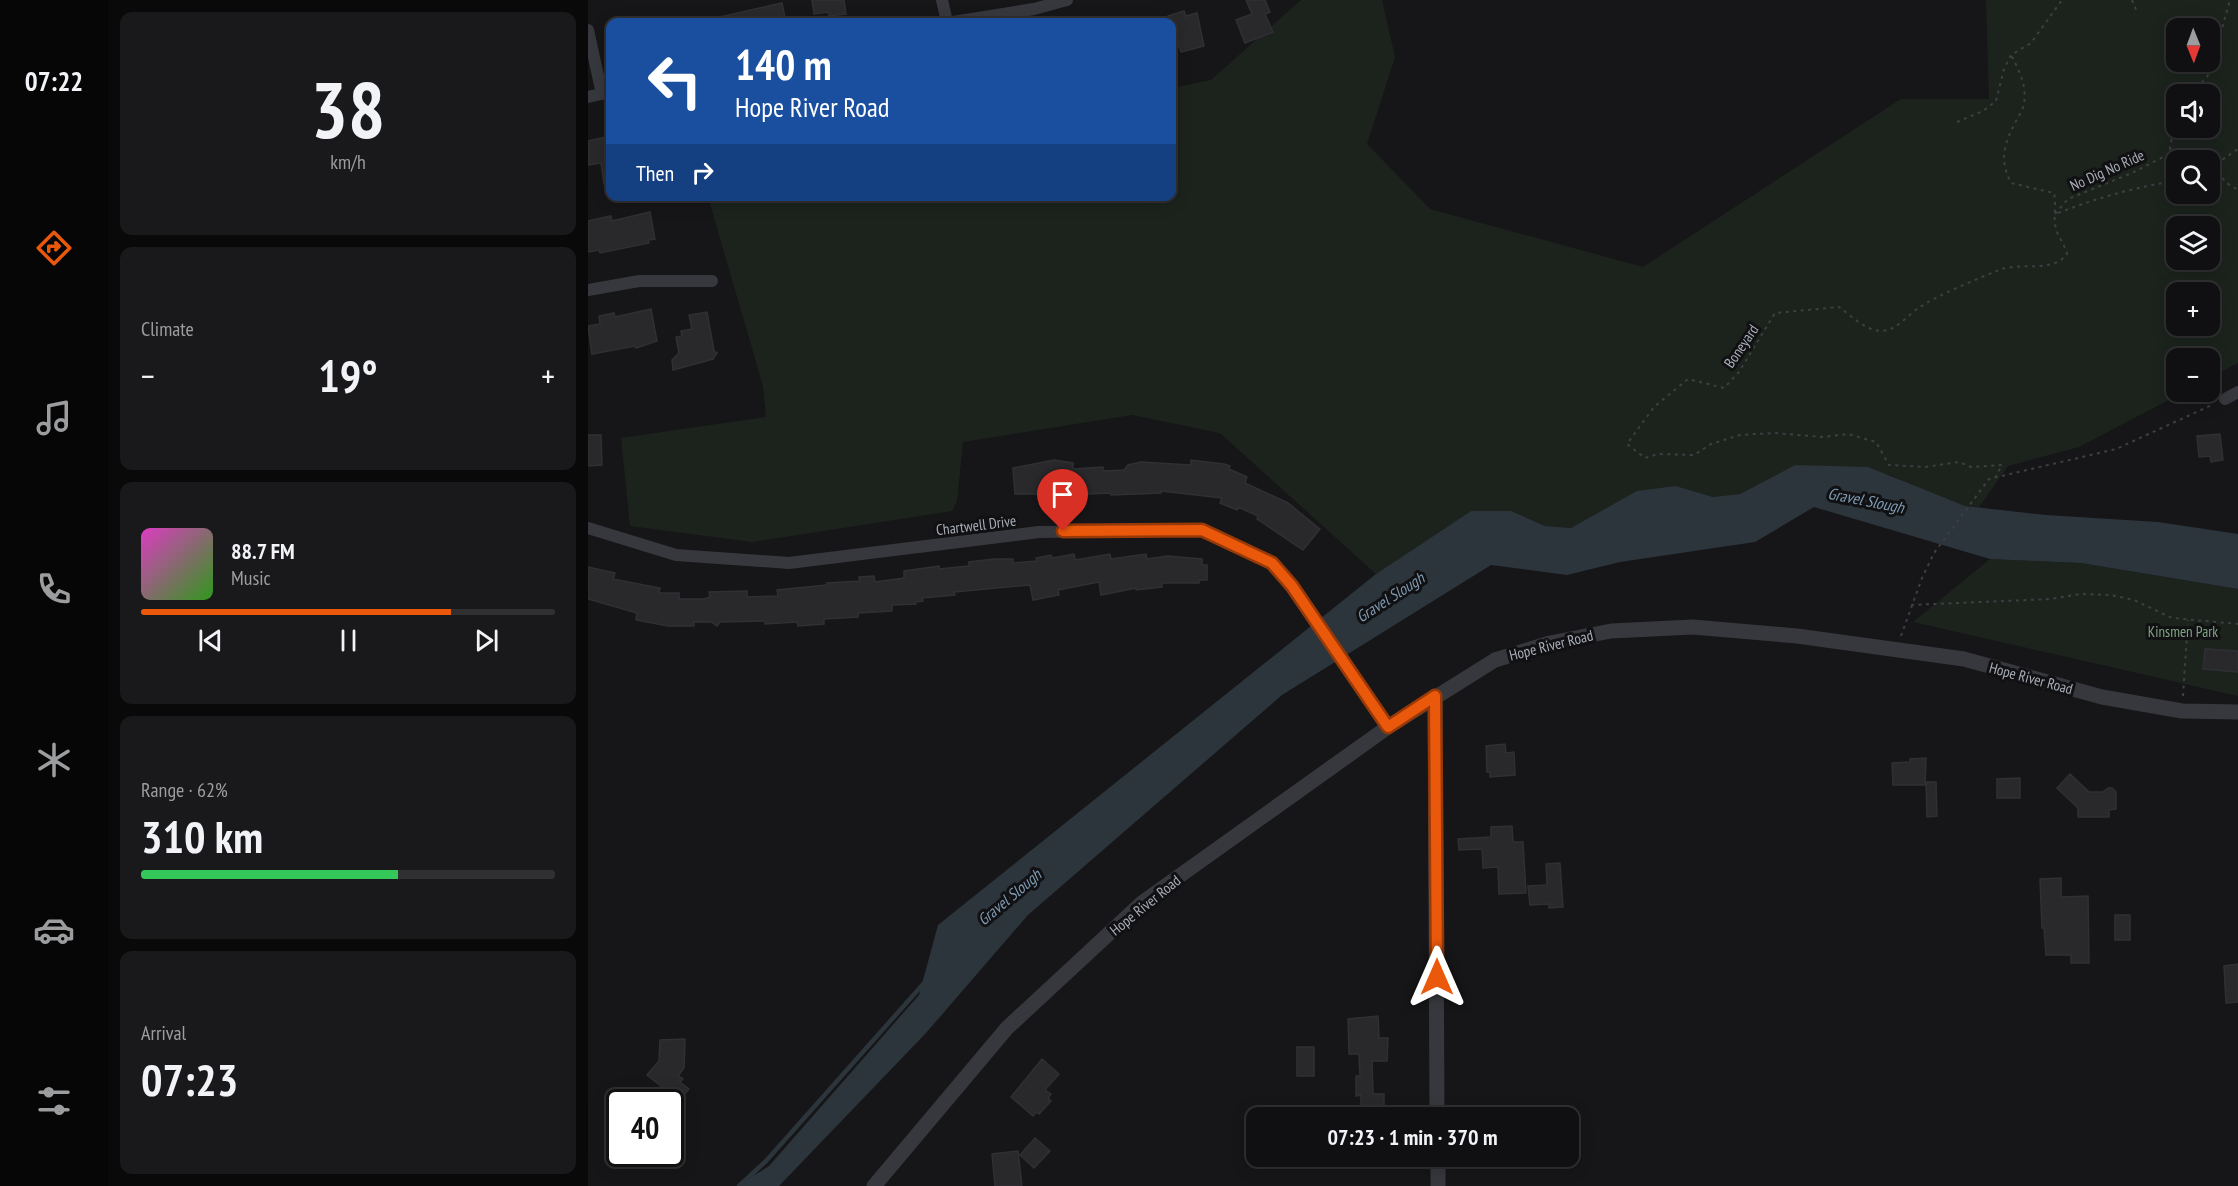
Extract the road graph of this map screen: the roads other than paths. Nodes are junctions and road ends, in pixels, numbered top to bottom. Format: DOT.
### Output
graph roads {
  1 [pos="942,0"];
  2 [pos="1067,0"];
  3 [pos="946,18"];
  4 [pos="978,18"];
  5 [pos="588,30"];
  6 [pos="606,93"];
  7 [pos="588,97"];
  8 [pos="712,281"];
  9 [pos="588,290"];
  10 [pos="2238,392"];
  11 [pos="2225,399"];
  12 [pos="588,528"];
  13 [pos="1435,696"];
  14 [pos="2238,712"];
  15 [pos="1388,727"];
  16 [pos="1437,1107"];
  17 [pos="1437,1167"];
  18 [pos="874,1186"];
  19 [pos="1438,1186"];
  1 -- 3 [label="street"];
  2 -- 4 [label="street"];
  5 -- 6 [label="street"];
  6 -- 7 [label="street"];
  8 -- 9 [label="street"];
  10 -- 11 [label="street"];
  12 -- 15 [label="street, Chartwell Drive"];
  13 -- 14 [label="street, Hope River Road"];
  13 -- 15 [label="street, Hope River Road"];
  13 -- 16 [label="street"];
  15 -- 18 [label="street, Hope River Road"];
  17 -- 19 [label="street"];
}
